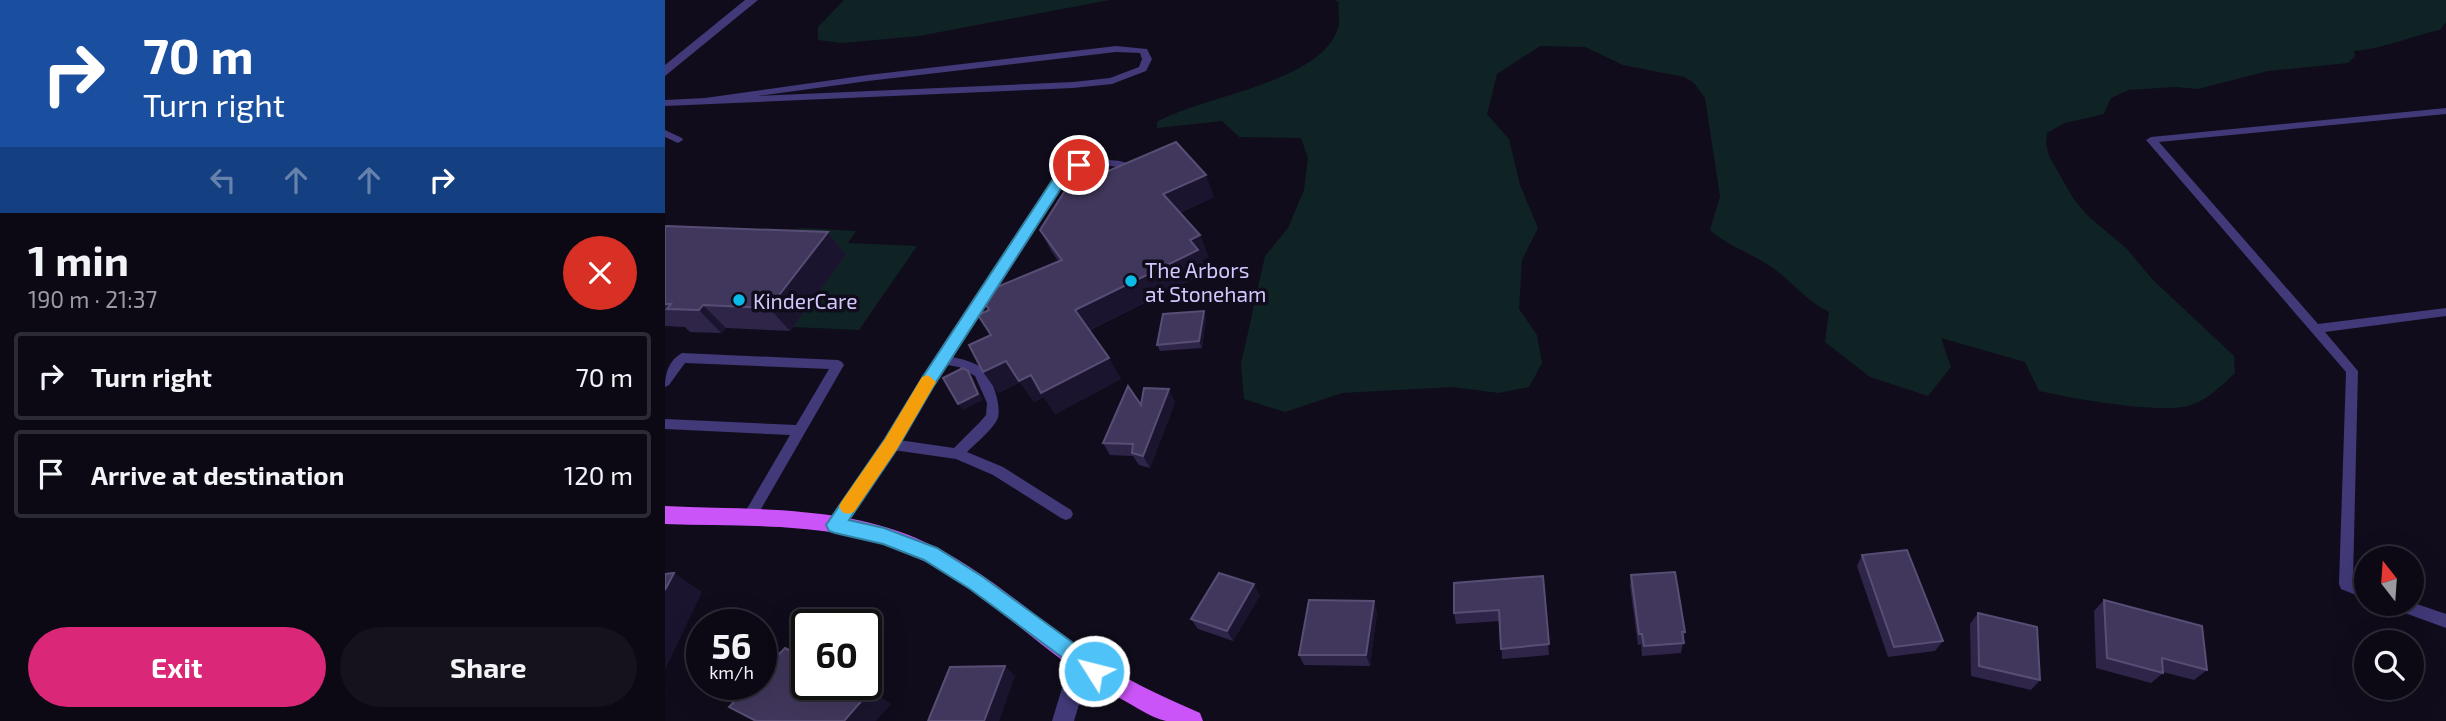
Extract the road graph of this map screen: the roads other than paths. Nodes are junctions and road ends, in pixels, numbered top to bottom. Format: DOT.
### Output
graph roads {
  1 [pos="752,0"];
  2 [pos="665,72"];
  3 [pos="709,100"];
  4 [pos="665,103"];
  5 [pos="2446,111"];
  6 [pos="665,133"];
  7 [pos="678,140"];
  8 [pos="1145,174"];
  9 [pos="2446,312"];
  10 [pos="2315,329"];
  11 [pos="942,360"];
  12 [pos="665,382"];
  13 [pos="665,424"];
  14 [pos="800,430"];
  15 [pos="891,444"];
  16 [pos="957,454"];
  17 [pos="1066,514"];
  18 [pos="665,515"];
  19 [pos="748,519"];
  20 [pos="835,525"];
  21 [pos="2354,587"];
  22 [pos="2424,613"];
  23 [pos="2446,621"];
  24 [pos="1081,662"];
  25 [pos="1063,721"];
  26 [pos="1192,721"];
  1 -- 2 [label="street"];
  3 -- 3 [label="lane"];
  3 -- 4 [label="lane"];
  5 -- 10 [label="lane"];
  6 -- 7 [label="lane"];
  8 -- 11 [label="lane"];
  9 -- 10 [label="lane"];
  10 -- 21 [label="lane"];
  11 -- 15 [label="lane"];
  11 -- 16 [label="lane"];
  12 -- 14 [label="lane"];
  13 -- 14 [label="lane"];
  14 -- 19 [label="lane"];
  15 -- 16 [label="lane"];
  15 -- 20 [label="lane"];
  16 -- 17 [label="lane"];
  18 -- 19 [label="main road"];
  19 -- 20 [label="main road"];
  20 -- 24 [label="main road"];
  22 -- 23 [label="lane"];
  24 -- 25 [label="street"];
  24 -- 26 [label="main road"];
}
